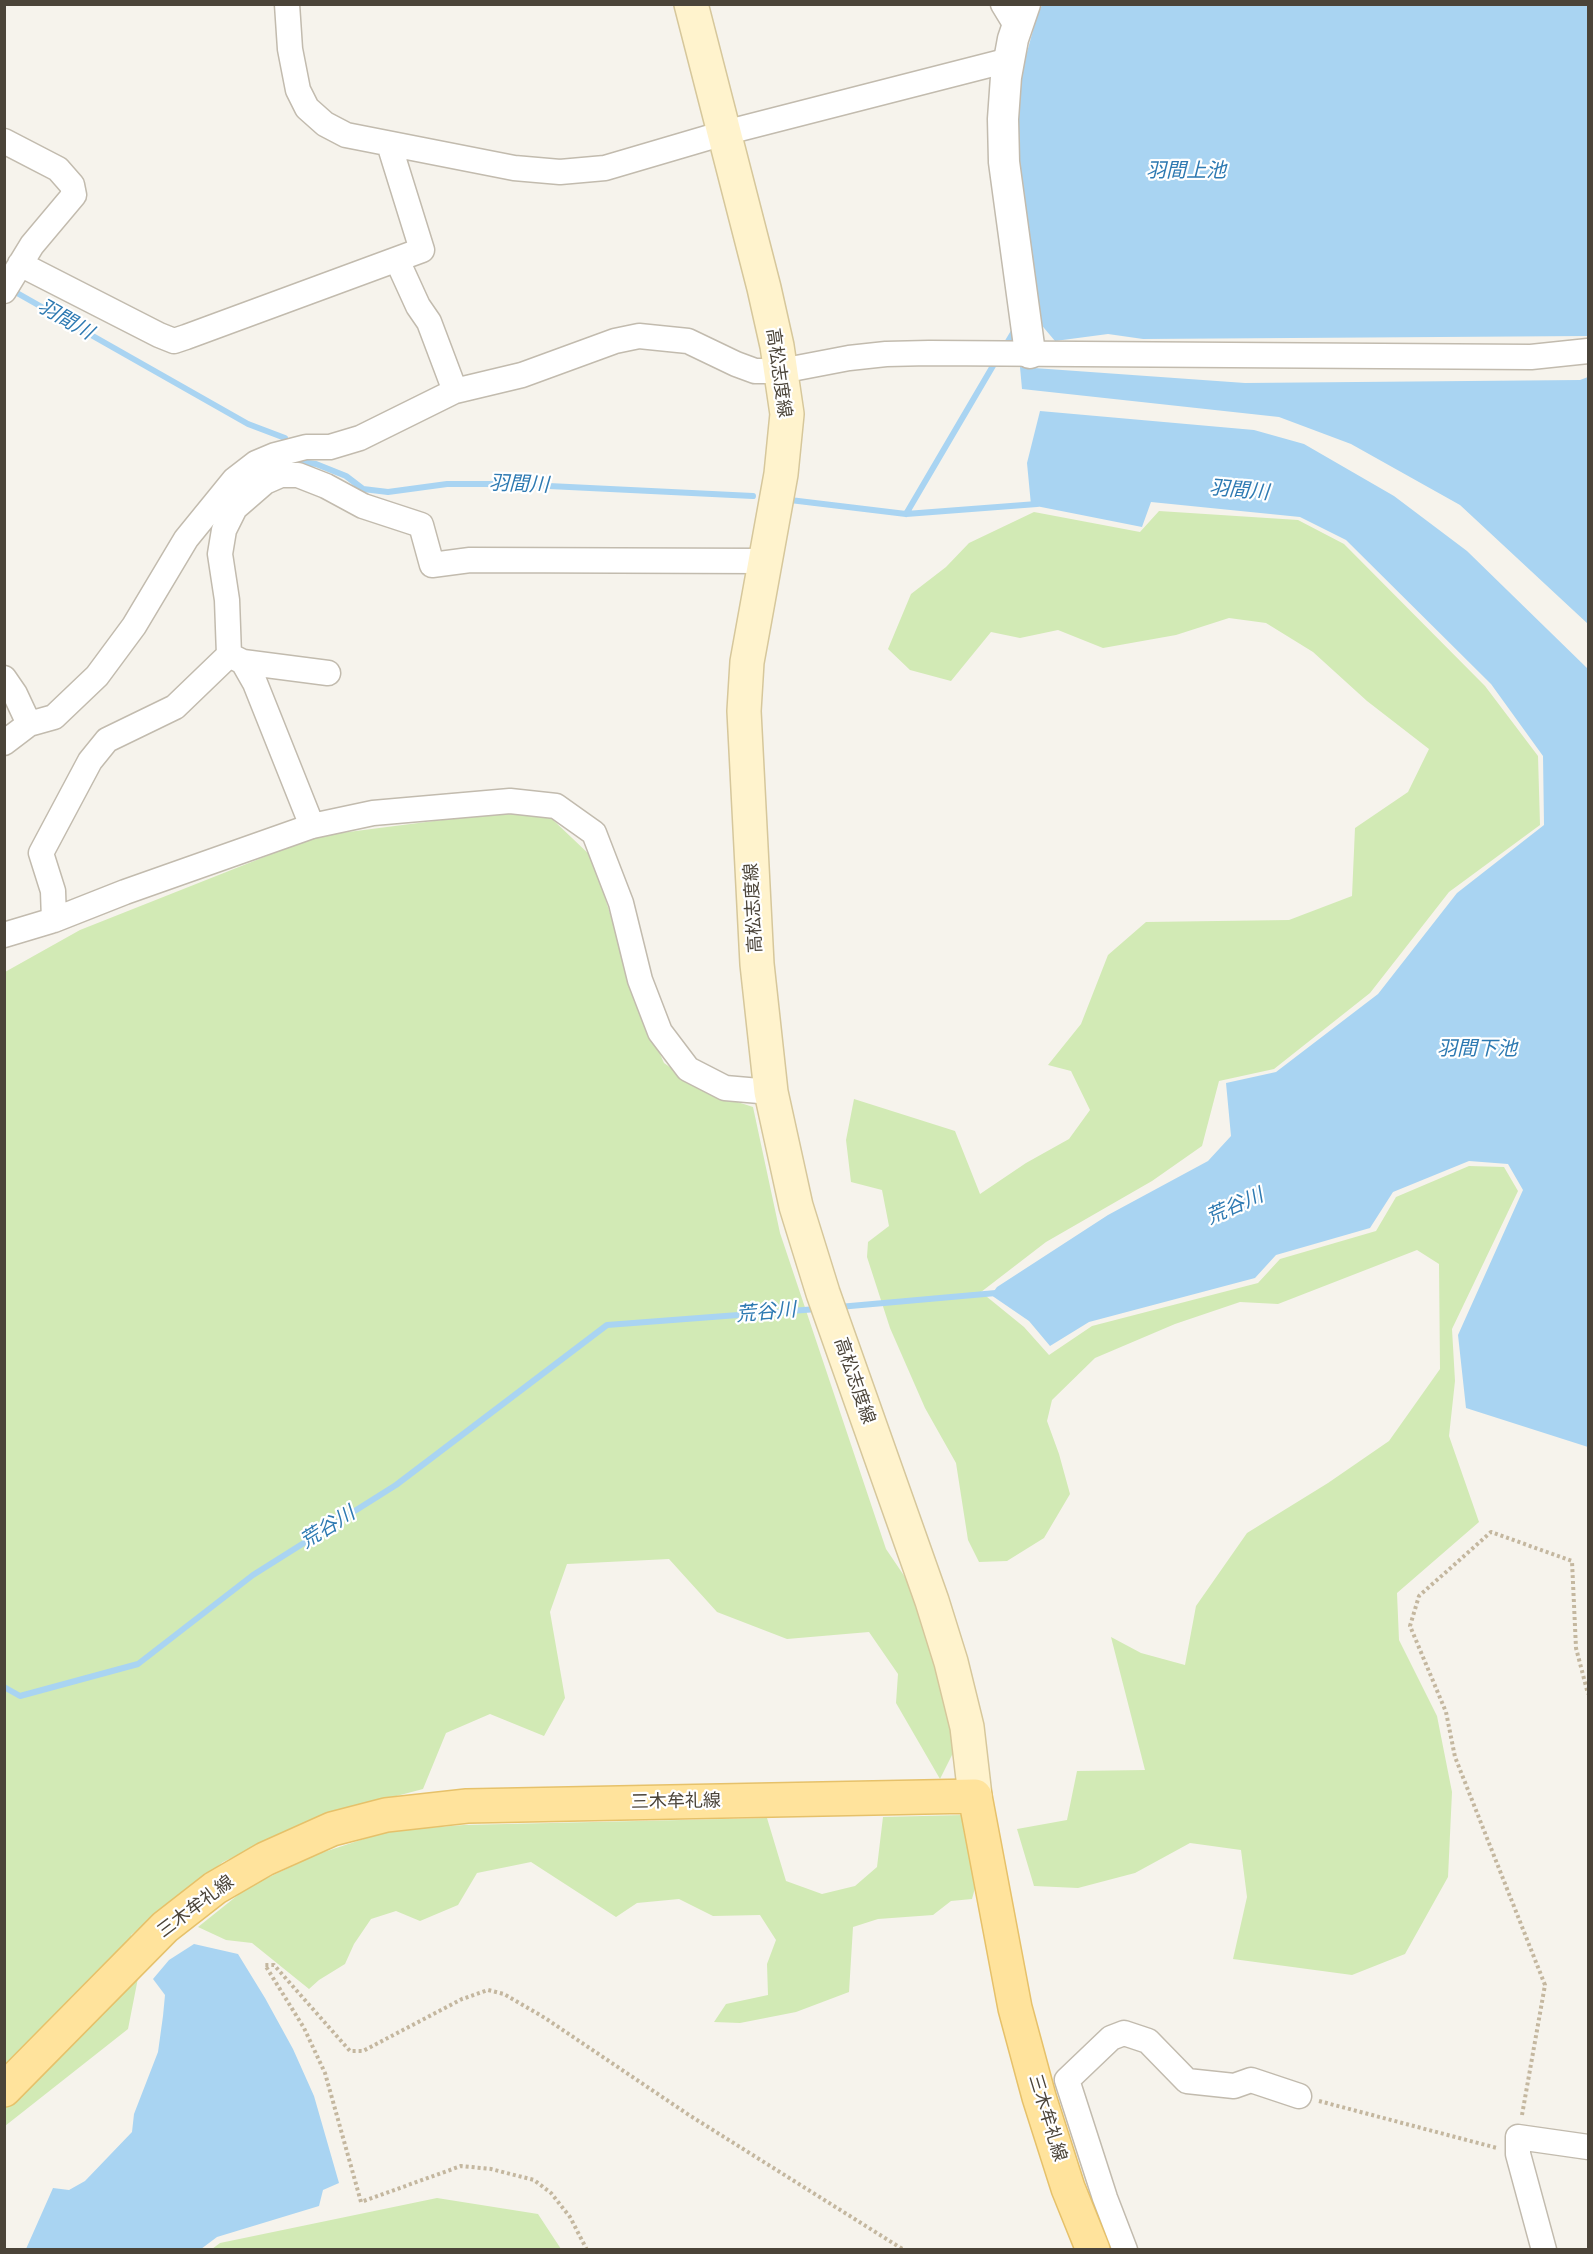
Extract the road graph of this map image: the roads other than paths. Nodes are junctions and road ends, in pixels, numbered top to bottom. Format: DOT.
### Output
graph roads {
  1 [pos="288,4"];
  2 [pos="691,4"];
  3 [pos="1015,12"];
  4 [pos="1009,60"];
  5 [pos="724,133"];
  6 [pos="4,141"];
  7 [pos="389,144"];
  8 [pos="397,260"];
  9 [pos="12,279"];
  10 [pos="1588,351"];
  11 [pos="1030,353"];
  12 [pos="781,371"];
  13 [pos="454,391"];
  14 [pos="278,465"];
  15 [pos="766,561"];
  16 [pos="236,659"];
  17 [pos="328,673"];
  18 [pos="4,678"];
  19 [pos="29,724"];
  20 [pos="4,743"];
  21 [pos="312,826"];
  22 [pos="54,920"];
  23 [pos="4,934"];
  24 [pos="771,1092"];
  25 [pos="975,1796"];
  26 [pos="4,2090"];
  27 [pos="1299,2096"];
  28 [pos="1588,2146"];
  29 [pos="1093,2250"];
  30 [pos="1125,2250"];
  31 [pos="1544,2250"];
  1 -- 7 [label="street"];
  2 -- 5 [label="main road, 高松志度線"];
  3 -- 4 [label="street"];
  4 -- 5 [label="street"];
  4 -- 11 [label="street"];
  5 -- 7 [label="street"];
  5 -- 12 [label="main road, 高松志度線"];
  6 -- 9 [label="street"];
  7 -- 8 [label="street"];
  8 -- 9 [label="street"];
  8 -- 13 [label="street"];
  10 -- 11 [label="street"];
  11 -- 12 [label="street"];
  12 -- 13 [label="street"];
  12 -- 15 [label="main road, 高松志度線"];
  13 -- 14 [label="street"];
  14 -- 15 [label="street"];
  14 -- 16 [label="street"];
  14 -- 19 [label="street"];
  15 -- 24 [label="main road, 高松志度線"];
  16 -- 17 [label="street"];
  16 -- 21 [label="street"];
  16 -- 22 [label="street"];
  18 -- 19 [label="street"];
  19 -- 20 [label="street"];
  21 -- 22 [label="street"];
  21 -- 24 [label="street"];
  22 -- 23 [label="street"];
  24 -- 25 [label="main road, 高松志度線"];
  25 -- 26 [label="main road, 三木牟礼線"];
  25 -- 29 [label="main road, 三木牟礼線"];
  27 -- 30 [label="street"];
  28 -- 31 [label="street"];
}
